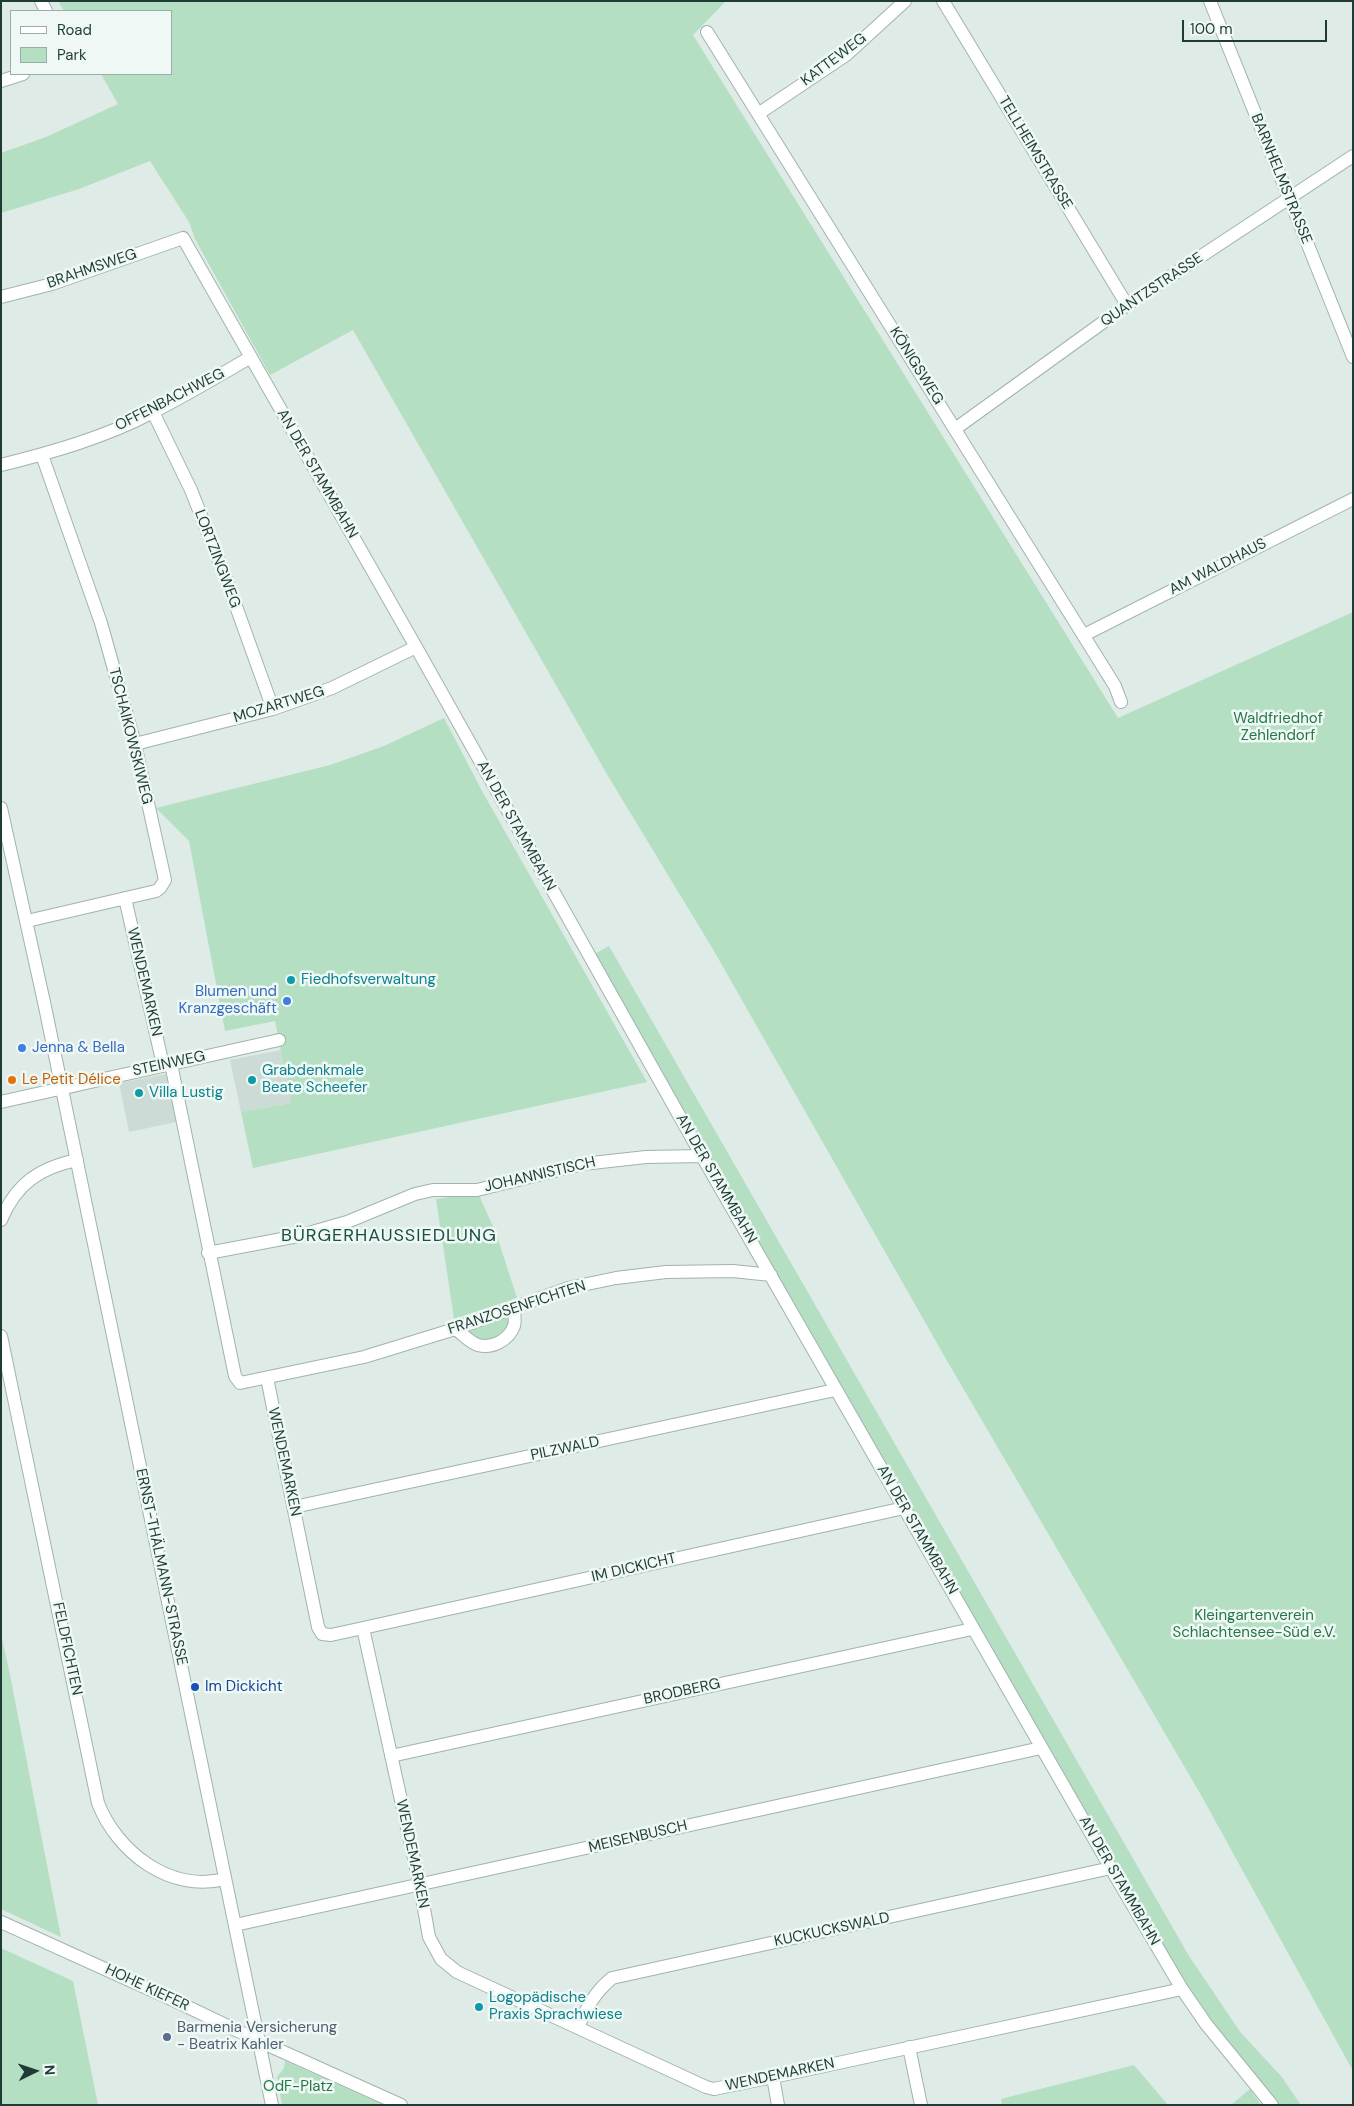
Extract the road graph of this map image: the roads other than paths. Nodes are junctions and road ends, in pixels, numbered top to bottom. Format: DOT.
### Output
graph roads {
  1 [pos="905,1"];
  2 [pos="943,1"];
  3 [pos="1210,1"];
  4 [pos="707,32"];
  5 [pos="20,75"];
  6 [pos="1,81"];
  7 [pos="758,114"];
  8 [pos="1353,156"];
  9 [pos="1288,199"];
  10 [pos="183,238"];
  11 [pos="1,297"];
  12 [pos="1127,305"];
  13 [pos="1353,356"];
  14 [pos="251,358"];
  15 [pos="153,412"];
  16 [pos="955,429"];
  17 [pos="42,455"];
  18 [pos="1,466"];
  19 [pos="1353,499"];
  20 [pos="1084,635"];
  21 [pos="416,646"];
  22 [pos="1121,702"];
  23 [pos="273,709"];
  24 [pos="135,744"];
  25 [pos="1,808"];
  26 [pos="126,898"];
  27 [pos="27,920"];
  28 [pos="279,1040"];
  29 [pos="167,1065"];
  30 [pos="62,1088"];
  31 [pos="1,1102"];
  32 [pos="702,1156"];
  33 [pos="77,1160"];
  34 [pos="1,1220"];
  35 [pos="208,1253"];
  36 [pos="771,1275"];
  37 [pos="513,1306"];
  38 [pos="456,1329"];
  39 [pos="1,1336"];
  40 [pos="267,1378"];
  41 [pos="835,1390"];
  42 [pos="294,1507"];
  43 [pos="904,1508"];
  44 [pos="363,1628"];
  45 [pos="972,1629"];
  46 [pos="1042,1748"];
  47 [pos="391,1756"];
  48 [pos="1111,1868"];
  49 [pos="226,1879"];
  50 [pos="420,1886"];
  51 [pos="1,1922"];
  52 [pos="235,1925"];
  53 [pos="1182,1989"];
  54 [pos="578,2027"];
  55 [pos="259,2042"];
  56 [pos="909,2047"];
  57 [pos="772,2077"];
  58 [pos="272,2105"];
  59 [pos="401,2105"];
  60 [pos="778,2105"];
  61 [pos="921,2105"];
  62 [pos="1272,2105"];
  1 -- 7 [label="street, KATTEWEG"];
  2 -- 12 [label="street, TELLHEIMSTRASSE"];
  3 -- 9 [label="street, BARNHELMSTRASSE"];
  4 -- 7 [label="street, KÖNIGSWEG"];
  5 -- 6 [label="street"];
  7 -- 16 [label="street, KÖNIGSWEG"];
  8 -- 9 [label="street, QUANTZSTRASSE"];
  9 -- 12 [label="street, QUANTZSTRASSE"];
  9 -- 13 [label="street, BARNHELMSTRASSE"];
  10 -- 11 [label="street, BRAHMSWEG"];
  10 -- 14 [label="street, AN DER STAMMBAHN"];
  12 -- 16 [label="street, QUANTZSTRASSE"];
  14 -- 15 [label="street, OFFENBACHWEG"];
  14 -- 21 [label="street, AN DER STAMMBAHN"];
  15 -- 17 [label="street, OFFENBACHWEG"];
  15 -- 23 [label="street, LORTZINGWEG"];
  16 -- 20 [label="street, KÖNIGSWEG"];
  17 -- 18 [label="street, OFFENBACHWEG"];
  17 -- 24 [label="street, TSCHAIKOWSKIWEG"];
  19 -- 20 [label="street, AM WALDHAUS"];
  20 -- 22 [label="street, KÖNIGSWEG"];
  21 -- 23 [label="street, MOZARTWEG"];
  21 -- 32 [label="street, AN DER STAMMBAHN"];
  23 -- 24 [label="street, MOZARTWEG"];
  24 -- 26 [label="street, TSCHAIKOWSKIWEG"];
  25 -- 27 [label="street, ERNST-THÄLMANN-STRASSE"];
  26 -- 27 [label="street, TSCHAIKOWSKIWEG"];
  26 -- 29 [label="street, WENDEMARKEN"];
  27 -- 30 [label="street, ERNST-THÄLMANN-STRASSE"];
  28 -- 29 [label="street, STEINWEG"];
  29 -- 30 [label="street, STEINWEG"];
  29 -- 35 [label="street, WENDEMARKEN"];
  30 -- 31 [label="street, STEINWEG"];
  30 -- 33 [label="street, ERNST-THÄLMANN-STRASSE"];
  32 -- 35 [label="street, JOHANNISTISCH"];
  32 -- 36 [label="street, AN DER STAMMBAHN"];
  33 -- 34 [label="street"];
  33 -- 49 [label="street, ERNST-THÄLMANN-STRASSE"];
  35 -- 40 [label="street, WENDEMARKEN"];
  36 -- 37 [label="street, FRANZOSENFICHTEN"];
  36 -- 41 [label="street, AN DER STAMMBAHN"];
  37 -- 38 [label="street, FRANZOSENFICHTEN"];
  37 -- 38 [label="street"];
  38 -- 40 [label="street, FRANZOSENFICHTEN"];
  39 -- 49 [label="street, FELDFICHTEN"];
  40 -- 42 [label="street, WENDEMARKEN"];
  41 -- 42 [label="street, PILZWALD"];
  41 -- 43 [label="street, AN DER STAMMBAHN"];
  42 -- 44 [label="street, WENDEMARKEN"];
  43 -- 44 [label="street, IM DICKICHT"];
  43 -- 45 [label="street, AN DER STAMMBAHN"];
  44 -- 47 [label="street, WENDEMARKEN"];
  45 -- 46 [label="street, AN DER STAMMBAHN"];
  45 -- 47 [label="street, BRODBERG"];
  46 -- 48 [label="street, AN DER STAMMBAHN"];
  46 -- 50 [label="street, MEISENBUSCH"];
  47 -- 50 [label="street, WENDEMARKEN"];
  48 -- 53 [label="street, AN DER STAMMBAHN"];
  48 -- 54 [label="street, KUCKUCKSWALD"];
  49 -- 52 [label="street, ERNST-THÄLMANN-STRASSE"];
  50 -- 52 [label="street, MEISENBUSCH"];
  50 -- 54 [label="street, WENDEMARKEN"];
  51 -- 55 [label="street, HOHE KIEFER"];
  52 -- 55 [label="street, ERNST-THÄLMANN-STRASSE"];
  53 -- 56 [label="street, WENDEMARKEN"];
  53 -- 62 [label="street, AN DER STAMMBAHN"];
  54 -- 57 [label="street, WENDEMARKEN"];
  55 -- 58 [label="street, ERNST-THÄLMANN-STRASSE"];
  55 -- 59 [label="street, HOHE KIEFER"];
  56 -- 57 [label="street, WENDEMARKEN"];
  56 -- 61 [label="street"];
  57 -- 60 [label="street"];
}
